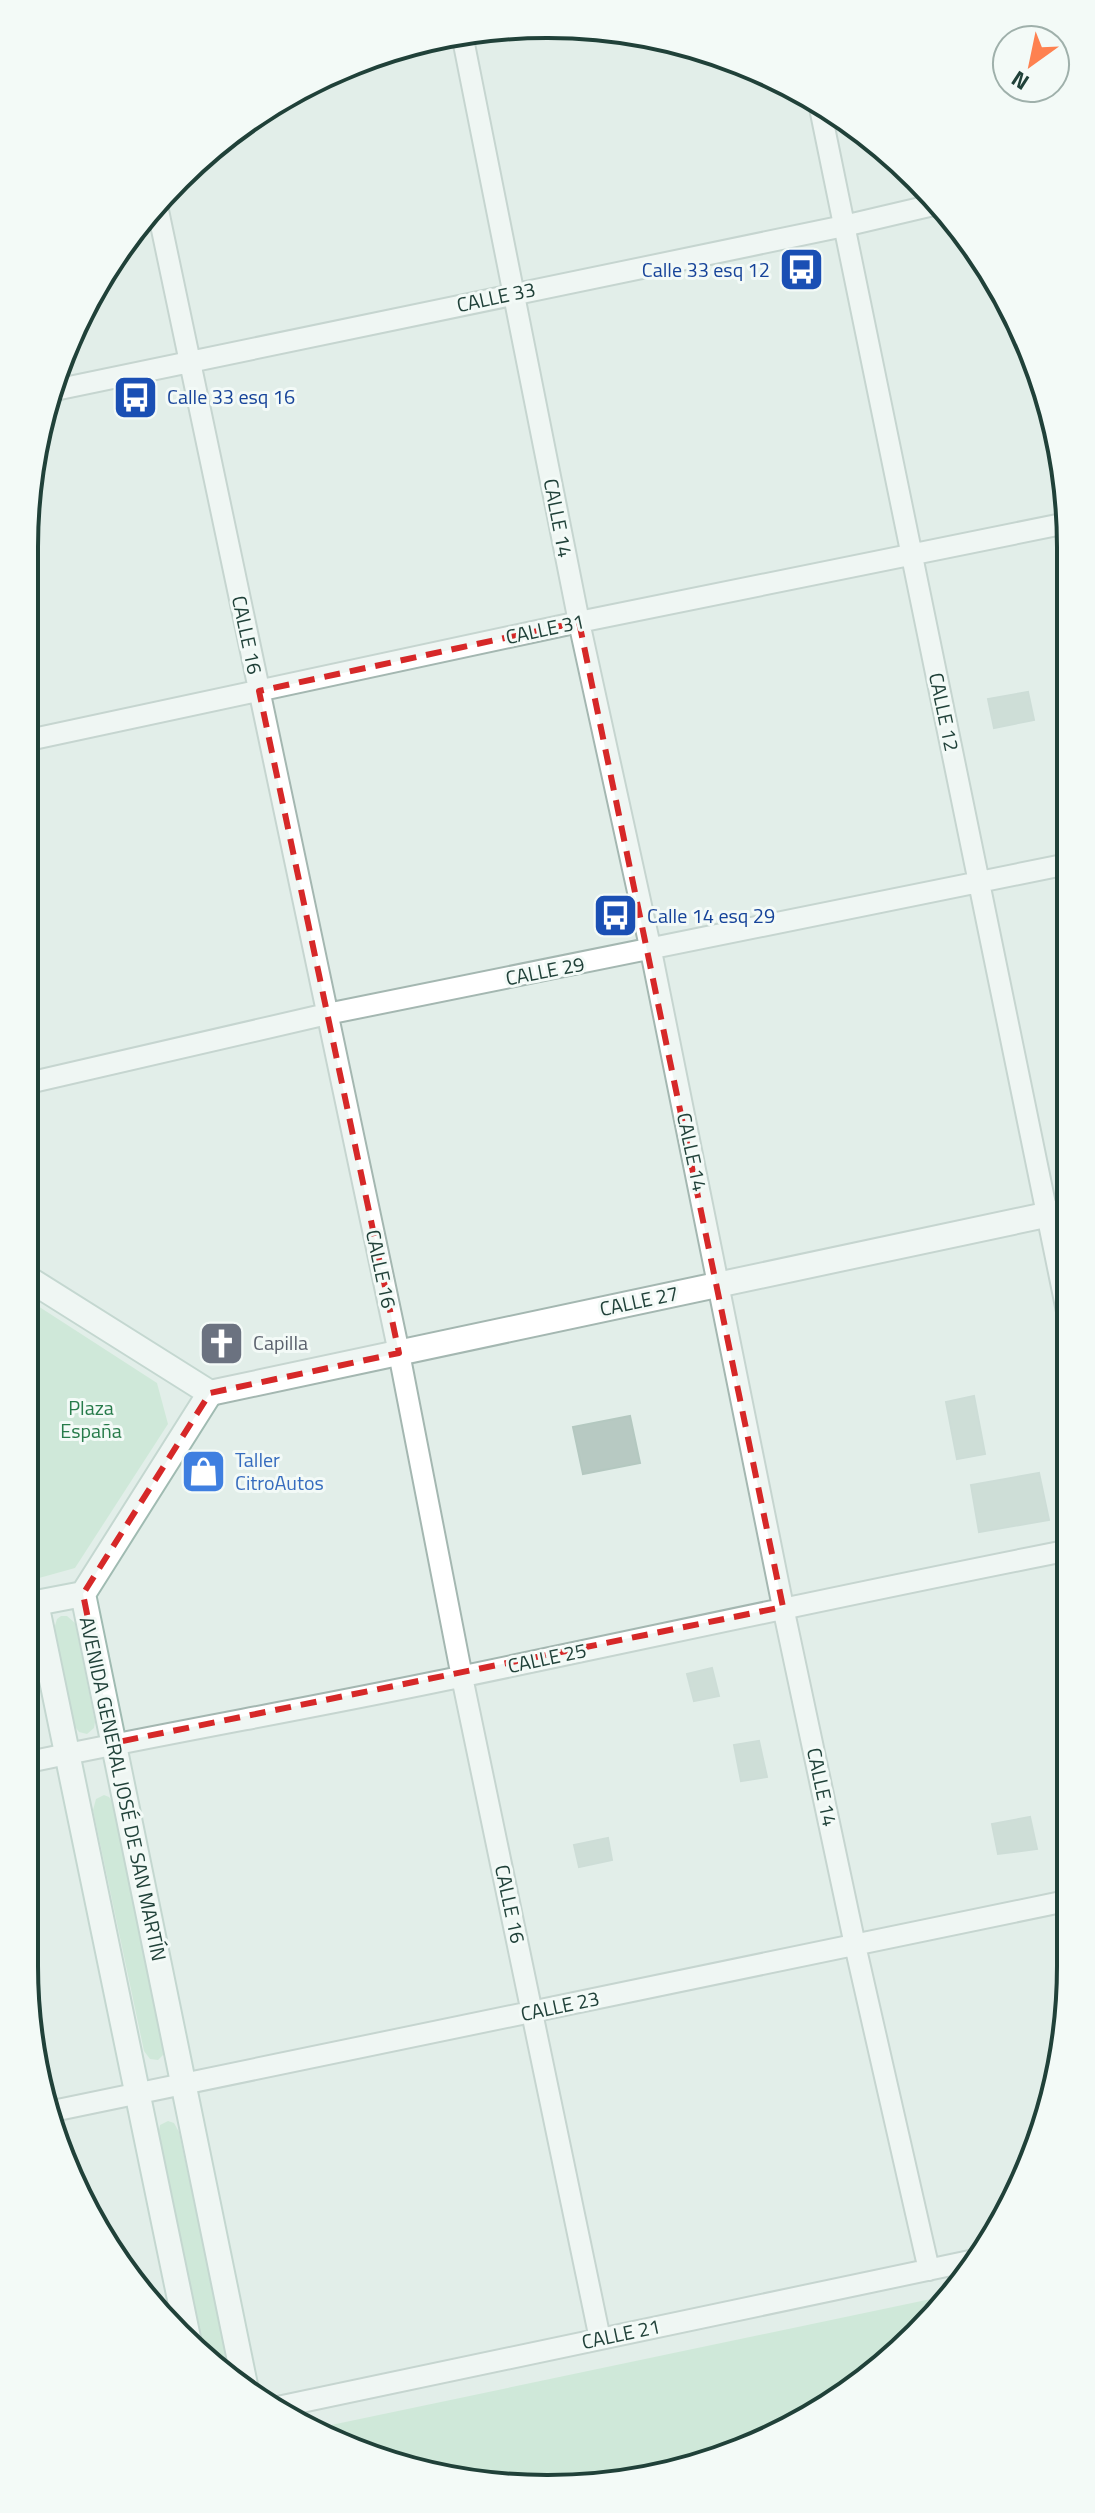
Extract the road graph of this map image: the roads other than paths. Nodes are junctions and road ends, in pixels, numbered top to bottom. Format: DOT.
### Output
graph roads {
  1 [pos="464,45"];
  2 [pos="822,119"];
  3 [pos="926,207"];
  4 [pos="159,217"];
  5 [pos="844,226"];
  6 [pos="513,293"];
  7 [pos="189,361"];
  8 [pos="64,388"];
  9 [pos="1056,525"];
  10 [pos="912,554"];
  11 [pos="579,622"];
  12 [pos="259,691"];
  13 [pos="38,738"];
  14 [pos="1057,866"];
  15 [pos="979,883"];
  16 [pos="651,951"];
  17 [pos="327,1014"];
  18 [pos="38,1081"];
  19 [pos="1057,1208"];
  20 [pos="1057,1212"];
  21 [pos="720,1284"];
  22 [pos="38,1285"];
  23 [pos="399,1353"];
  24 [pos="210,1393"];
  25 [pos="1057,1553"];
  26 [pos="83,1594"];
  27 [pos="38,1599"];
  28 [pos="783,1607"];
  29 [pos="38,1633"];
  30 [pos="462,1677"];
  31 [pos="113,1743"];
  32 [pos="67,1754"];
  33 [pos="38,1760"];
  34 [pos="1057,1903"];
  35 [pos="855,1945"];
  36 [pos="533,2012"];
  37 [pos="183,2085"];
  38 [pos="137,2094"];
  39 [pos="59,2110"];
  40 [pos="961,2263"];
  41 [pos="929,2270"];
  42 [pos="185,2324"];
  43 [pos="600,2339"];
  44 [pos="243,2374"];
  45 [pos="289,2405"];
  1 -- 6 [label="street, CALLE 14"];
  2 -- 5 [label="street, CALLE 12"];
  3 -- 5 [label="street, CALLE 33"];
  4 -- 7 [label="street, CALLE 16"];
  5 -- 6 [label="street, CALLE 33"];
  5 -- 10 [label="street, CALLE 12"];
  6 -- 7 [label="street, CALLE 33"];
  6 -- 11 [label="street, CALLE 14"];
  7 -- 8 [label="street, CALLE 33"];
  7 -- 12 [label="street, CALLE 16"];
  9 -- 10 [label="street, CALLE 31"];
  10 -- 11 [label="street, CALLE 31"];
  10 -- 15 [label="street, CALLE 12"];
  11 -- 12 [label="street, CALLE 31"];
  11 -- 16 [label="street, CALLE 14"];
  12 -- 13 [label="street, CALLE 31"];
  12 -- 17 [label="street, CALLE 16"];
  14 -- 15 [label="street, CALLE 29"];
  15 -- 16 [label="street, CALLE 29"];
  15 -- 19 [label="street, CALLE 12"];
  16 -- 17 [label="street, CALLE 29"];
  16 -- 21 [label="street, CALLE 14"];
  17 -- 18 [label="street, CALLE 29"];
  17 -- 23 [label="street, CALLE 16"];
  20 -- 21 [label="main road, CALLE 27"];
  21 -- 23 [label="main road, CALLE 27"];
  21 -- 28 [label="street, CALLE 14"];
  22 -- 24 [label="main road"];
  23 -- 24 [label="main road, CALLE 27"];
  23 -- 30 [label="street, CALLE 16"];
  24 -- 26 [label="main road, AVENIDA GENERAL JOSÉ DE SAN MARTÍN"];
  25 -- 28 [label="street, CALLE 25"];
  26 -- 27 [label="main road"];
  26 -- 31 [label="main road, AVENIDA GENERAL JOSÉ DE SAN MARTÍN"];
  28 -- 30 [label="street, CALLE 25"];
  28 -- 35 [label="street, CALLE 14"];
  29 -- 32 [label="main road"];
  30 -- 31 [label="street, CALLE 25"];
  30 -- 36 [label="street, CALLE 16"];
  31 -- 32 [label="street, CALLE 25"];
  31 -- 37 [label="main road, AVENIDA GENERAL JOSÉ DE SAN MARTÍN"];
  32 -- 33 [label="street, CALLE 25"];
  32 -- 38 [label="main road"];
  34 -- 35 [label="street, CALLE 23"];
  35 -- 36 [label="street, CALLE 23"];
  35 -- 41 [label="street, CALLE 14"];
  36 -- 37 [label="street, CALLE 23"];
  36 -- 43 [label="street, CALLE 16"];
  37 -- 38 [label="street, CALLE 23"];
  37 -- 44 [label="main road, AVENIDA GENERAL JOSÉ DE SAN MARTÍN"];
  38 -- 39 [label="street, CALLE 23"];
  38 -- 42 [label="main road"];
  40 -- 41 [label="street, CALLE 21"];
  41 -- 43 [label="street, CALLE 21"];
  43 -- 45 [label="street, CALLE 21"];
}
